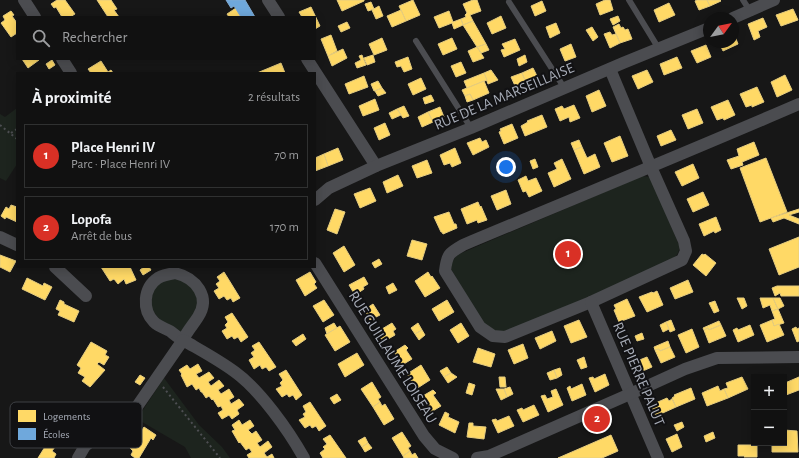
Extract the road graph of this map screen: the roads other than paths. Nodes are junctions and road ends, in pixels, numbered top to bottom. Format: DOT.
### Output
graph roads {
  1 [pos="24,0"];
  2 [pos="268,0"];
  3 [pos="629,0"];
  4 [pos="743,0"];
  5 [pos="774,0"];
  6 [pos="510,2"];
  7 [pos="750,11"];
  8 [pos="34,16"];
  9 [pos="278,16"];
  10 [pos="739,16"];
  11 [pos="703,31"];
  12 [pos="416,41"];
  13 [pos="659,49"];
  14 [pos="63,60"];
  15 [pos="307,60"];
  16 [pos="610,69"];
  17 [pos="70,72"];
  18 [pos="315,72"];
  19 [pos="316,74"];
  20 [pos="565,89"];
  21 [pos="799,104"];
  22 [pos="471,128"];
  23 [pos="376,166"];
  24 [pos="651,167"];
  25 [pos="316,199"];
  26 [pos="0,237"];
  27 [pos="16,245"];
  28 [pos="316,264"];
  29 [pos="56,268"];
  30 [pos="86,296"];
  31 [pos="591,302"];
  32 [pos="182,340"];
  33 [pos="799,356"];
  34 [pos="630,394"];
  35 [pos="140,402"];
  36 [pos="84,448"];
  37 [pos="78,458"];
  38 [pos="304,458"];
  39 [pos="453,458"];
  40 [pos="477,458"];
  41 [pos="658,458"];
  1 -- 8 [label="street"];
  2 -- 9 [label="street"];
  3 -- 13 [label="lane"];
  4 -- 7 [label="lane"];
  5 -- 7 [label="street"];
  6 -- 20 [label="lane"];
  7 -- 10 [label="street"];
  11 -- 13 [label="street, RUE DE LA MARSEILLAISE"];
  12 -- 22 [label="lane"];
  13 -- 16 [label="street, RUE DE LA MARSEILLAISE"];
  14 -- 17 [label="street"];
  15 -- 18 [label="street"];
  16 -- 20 [label="street, RUE DE LA MARSEILLAISE"];
  16 -- 24 [label="street"];
  19 -- 23 [label="street"];
  20 -- 22 [label="street, RUE DE LA MARSEILLAISE"];
  21 -- 24 [label="street"];
  22 -- 23 [label="street, RUE DE LA MARSEILLAISE"];
  23 -- 25 [label="street, RUE DE LA MARSEILLAISE"];
  24 -- 31 [label="street"];
  24 -- 31 [label="street"];
  26 -- 27 [label="street"];
  28 -- 39 [label="street, RUE GUILLAUME LOISEAU"];
  29 -- 30 [label="street"];
  31 -- 34 [label="street, RUE PIERRE PALUT"];
  32 -- 32 [label="street"];
  32 -- 35 [label="street"];
  32 -- 38 [label="street"];
  33 -- 34 [label="street"];
  34 -- 40 [label="street"];
  34 -- 41 [label="street, RUE PIERRE PALUT"];
  36 -- 37 [label="street"];
}
